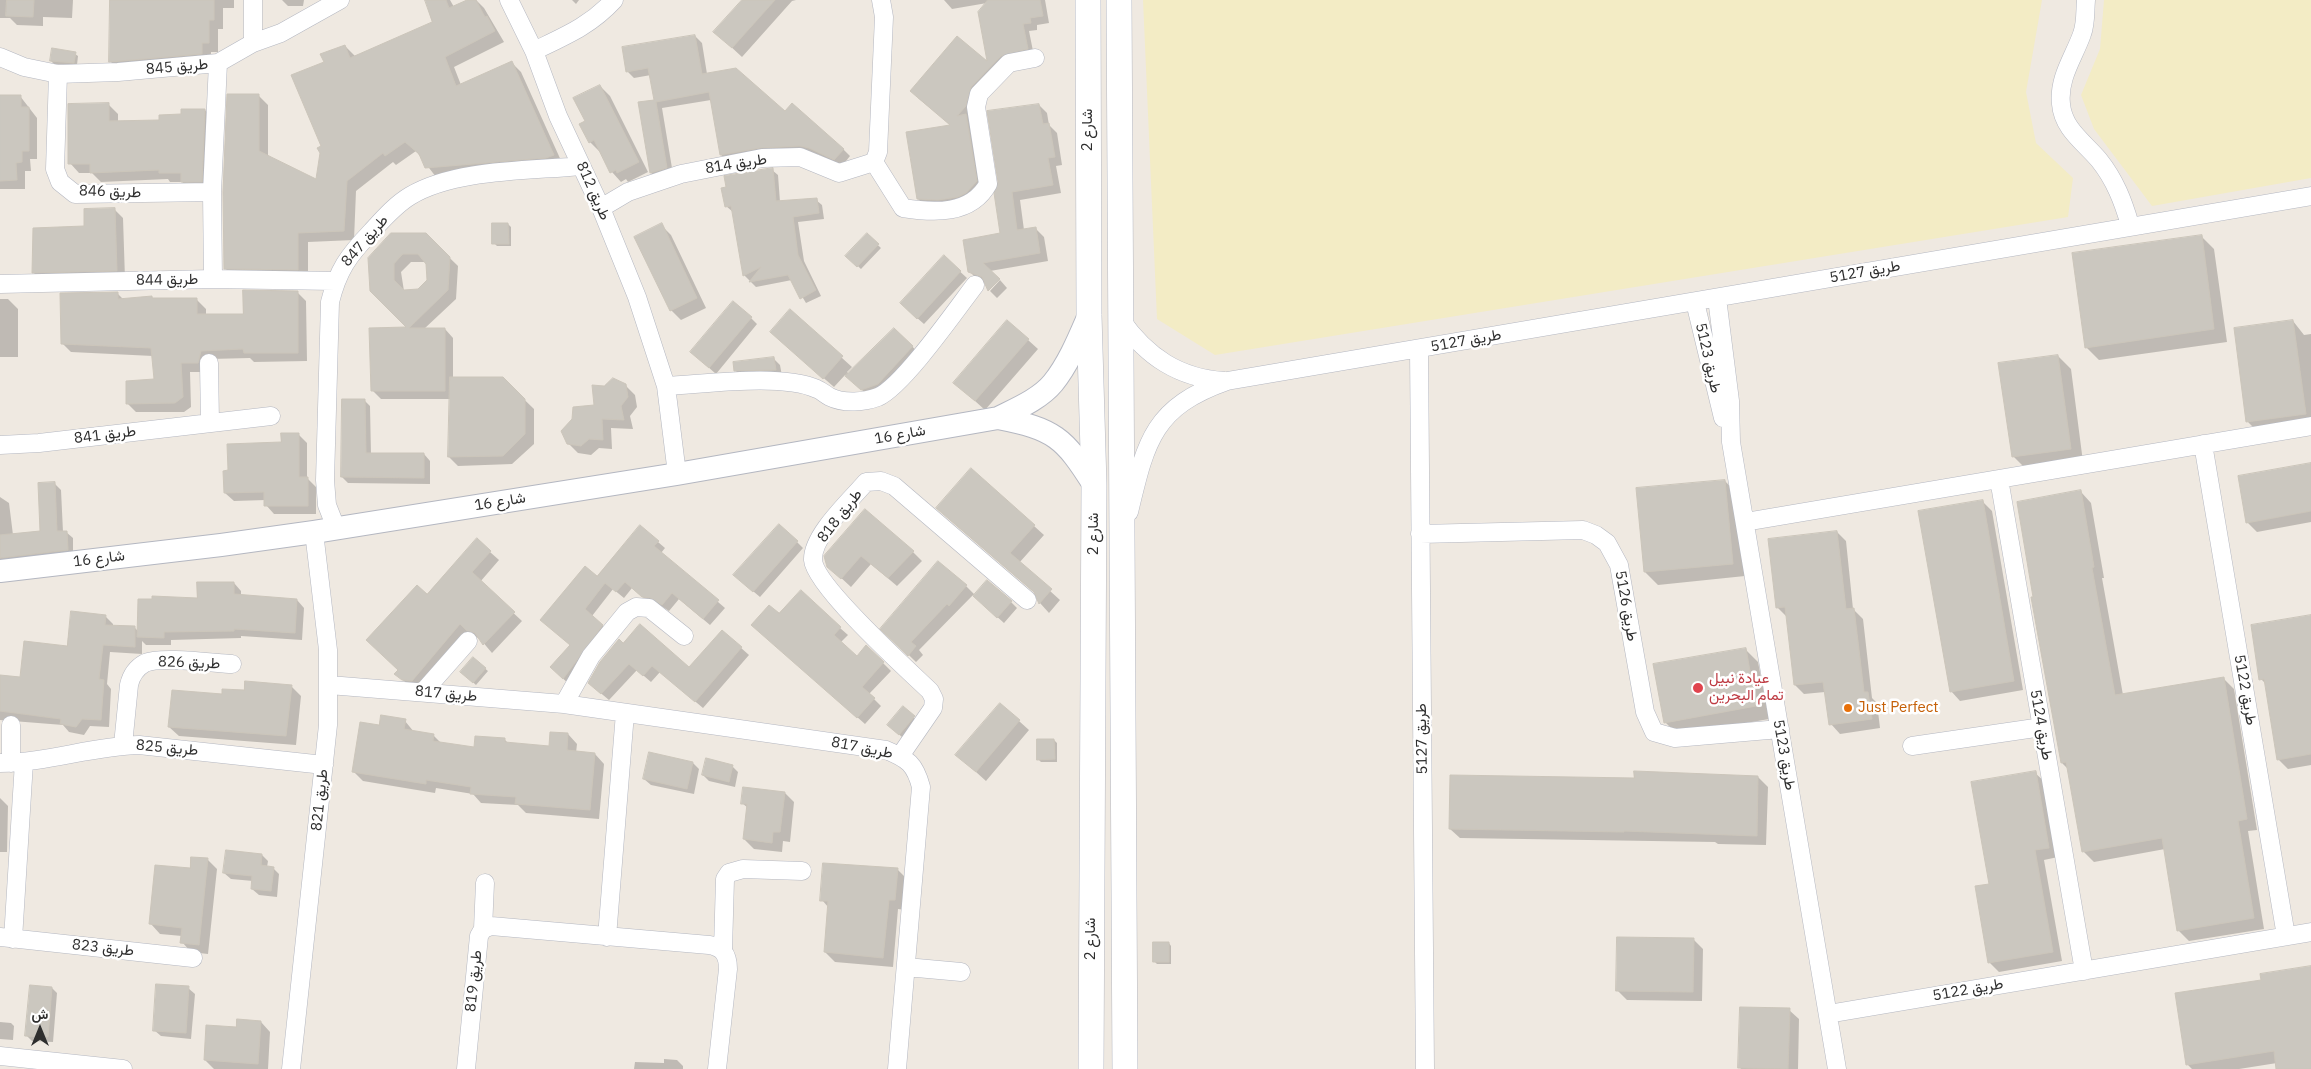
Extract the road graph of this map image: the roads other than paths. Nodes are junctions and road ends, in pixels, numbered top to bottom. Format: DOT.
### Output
graph roads {
  1 [pos="253,0"];
  2 [pos="340,0"];
  3 [pos="509,0"];
  4 [pos="614,0"];
  5 [pos="881,0"];
  6 [pos="1088,0"];
  7 [pos="1119,0"];
  8 [pos="2086,0"];
  9 [pos="254,44"];
  10 [pos="534,51"];
  11 [pos="0,57"];
  12 [pos="1035,58"];
  13 [pos="218,63"];
  14 [pos="58,74"];
  15 [pos="874,162"];
  16 [pos="581,166"];
  17 [pos="212,192"];
  18 [pos="2311,196"];
  19 [pos="602,208"];
  20 [pos="2130,226"];
  21 [pos="213,279"];
  22 [pos="335,281"];
  23 [pos="0,284"];
  24 [pos="975,285"];
  25 [pos="1717,298"];
  26 [pos="1695,302"];
  27 [pos="1089,315"];
  28 [pos="1121,320"];
  29 [pos="1419,349"];
  30 [pos="209,363"];
  31 [pos="1227,381"];
  32 [pos="666,386"];
  33 [pos="271,416"];
  34 [pos="998,418"];
  35 [pos="210,423"];
  36 [pos="2311,426"];
  37 [pos="1731,442"];
  38 [pos="2203,444"];
  39 [pos="0,445"];
  40 [pos="678,474"];
  41 [pos="1999,479"];
  42 [pos="1094,485"];
  43 [pos="1745,522"];
  44 [pos="336,528"];
  45 [pos="314,532"];
  46 [pos="1420,534"];
  47 [pos="1123,537"];
  48 [pos="0,571"];
  49 [pos="1027,600"];
  50 [pos="684,636"];
  51 [pos="468,641"];
  52 [pos="232,664"];
  53 [pos="329,685"];
  54 [pos="423,692"];
  55 [pos="564,704"];
  56 [pos="625,713"];
  57 [pos="12,725"];
  58 [pos="2042,727"];
  59 [pos="1780,729"];
  60 [pos="123,746"];
  61 [pos="1912,746"];
  62 [pos="900,756"];
  63 [pos="11,762"];
  64 [pos="324,765"];
  65 [pos="802,871"];
  66 [pos="485,883"];
  67 [pos="484,929"];
  68 [pos="2311,932"];
  69 [pos="2286,936"];
  70 [pos="607,937"];
  71 [pos="6,938"];
  72 [pos="723,950"];
  73 [pos="193,958"];
  74 [pos="906,967"];
  75 [pos="2084,971"];
  76 [pos="961,972"];
  77 [pos="1828,1014"];
  78 [pos="0,1056"];
  79 [pos="1088,1061"];
  80 [pos="28,1064"];
  81 [pos="123,1069"];
  82 [pos="291,1069"];
  83 [pos="466,1069"];
  84 [pos="717,1069"];
  85 [pos="897,1069"];
  86 [pos="1125,1069"];
  87 [pos="1425,1069"];
  88 [pos="1837,1069"];
  1 -- 9 [label="street"];
  2 -- 9 [label="street, طريق 845"];
  3 -- 10 [label="street, طريق 812"];
  4 -- 10 [label="street"];
  5 -- 15 [label="street"];
  6 -- 27 [label="main road, شارع 2"];
  7 -- 28 [label="main road, شارع 2"];
  8 -- 20 [label="street"];
  9 -- 13 [label="street, طريق 845"];
  10 -- 16 [label="street, طريق 812"];
  11 -- 14 [label="street, طريق 845"];
  12 -- 15 [label="street"];
  13 -- 14 [label="street, طريق 845"];
  13 -- 17 [label="street"];
  14 -- 17 [label="street, طريق 846"];
  15 -- 19 [label="street, طريق 814"];
  16 -- 19 [label="street, طريق 812"];
  16 -- 22 [label="street, طريق 847"];
  17 -- 21 [label="street"];
  18 -- 20 [label="street, طريق 5127"];
  19 -- 32 [label="street, طريق 812"];
  20 -- 25 [label="street, طريق 5127"];
  21 -- 22 [label="street, طريق 844"];
  21 -- 23 [label="street, طريق 844"];
  22 -- 44 [label="street, طريق 847"];
  24 -- 32 [label="street"];
  25 -- 26 [label="street, طريق 5127"];
  25 -- 37 [label="street, طريق 5123"];
  26 -- 29 [label="street, طريق 5127"];
  26 -- 37 [label="street, طريق 5123"];
  27 -- 34 [label="street, شارع 16"];
  27 -- 42 [label="main road, شارع 2"];
  28 -- 31 [label="street, طريق 5127"];
  28 -- 47 [label="main road, شارع 2"];
  29 -- 31 [label="street, طريق 5127"];
  29 -- 46 [label="street, طريق 5127"];
  30 -- 35 [label="street"];
  31 -- 47 [label="street, طريق 5127"];
  32 -- 40 [label="street, طريق 812"];
  33 -- 35 [label="street, طريق 841"];
  34 -- 40 [label="street, شارع 16"];
  34 -- 42 [label="street, شارع 16"];
  35 -- 39 [label="street, طريق 841"];
  36 -- 38 [label="street"];
  37 -- 43 [label="street, طريق 5123"];
  38 -- 41 [label="street"];
  38 -- 69 [label="street, طريق 5122"];
  40 -- 44 [label="street, شارع 16"];
  41 -- 43 [label="street"];
  41 -- 58 [label="street, طريق 5124"];
  42 -- 79 [label="main road, شارع 2"];
  43 -- 59 [label="street, طريق 5123"];
  44 -- 45 [label="street, شارع 16"];
  45 -- 48 [label="street, شارع 16"];
  45 -- 53 [label="street, طريق 821"];
  46 -- 59 [label="street, طريق 5126"];
  46 -- 87 [label="street, طريق 5127"];
  47 -- 86 [label="main road, شارع 2"];
  49 -- 62 [label="street, طريق 818"];
  50 -- 55 [label="street"];
  51 -- 54 [label="street"];
  52 -- 60 [label="street, طريق 826"];
  53 -- 54 [label="street, طريق 817"];
  53 -- 64 [label="street, طريق 821"];
  54 -- 55 [label="street, طريق 817"];
  55 -- 56 [label="street, طريق 817"];
  56 -- 62 [label="street, طريق 817"];
  56 -- 70 [label="street"];
  57 -- 63 [label="street"];
  58 -- 61 [label="street"];
  58 -- 75 [label="street, طريق 5124"];
  59 -- 77 [label="street, طريق 5123"];
  60 -- 63 [label="street, طريق 825"];
  60 -- 64 [label="street, طريق 825"];
  62 -- 74 [label="street, طريق 817"];
  63 -- 71 [label="street, طريق 823"];
  64 -- 82 [label="street, طريق 821"];
  65 -- 72 [label="street"];
  66 -- 67 [label="street"];
  67 -- 70 [label="street, طريق 819"];
  67 -- 83 [label="street, طريق 819"];
  68 -- 69 [label="street, طريق 5122"];
  69 -- 75 [label="street, طريق 5122"];
  70 -- 72 [label="street, طريق 819"];
  71 -- 73 [label="street, طريق 823"];
  72 -- 84 [label="street"];
  74 -- 76 [label="street"];
  74 -- 85 [label="street, طريق 817"];
  75 -- 77 [label="street, طريق 5122"];
  77 -- 88 [label="street, طريق 5123"];
  78 -- 80 [label="street"];
  80 -- 81 [label="street"];
}
